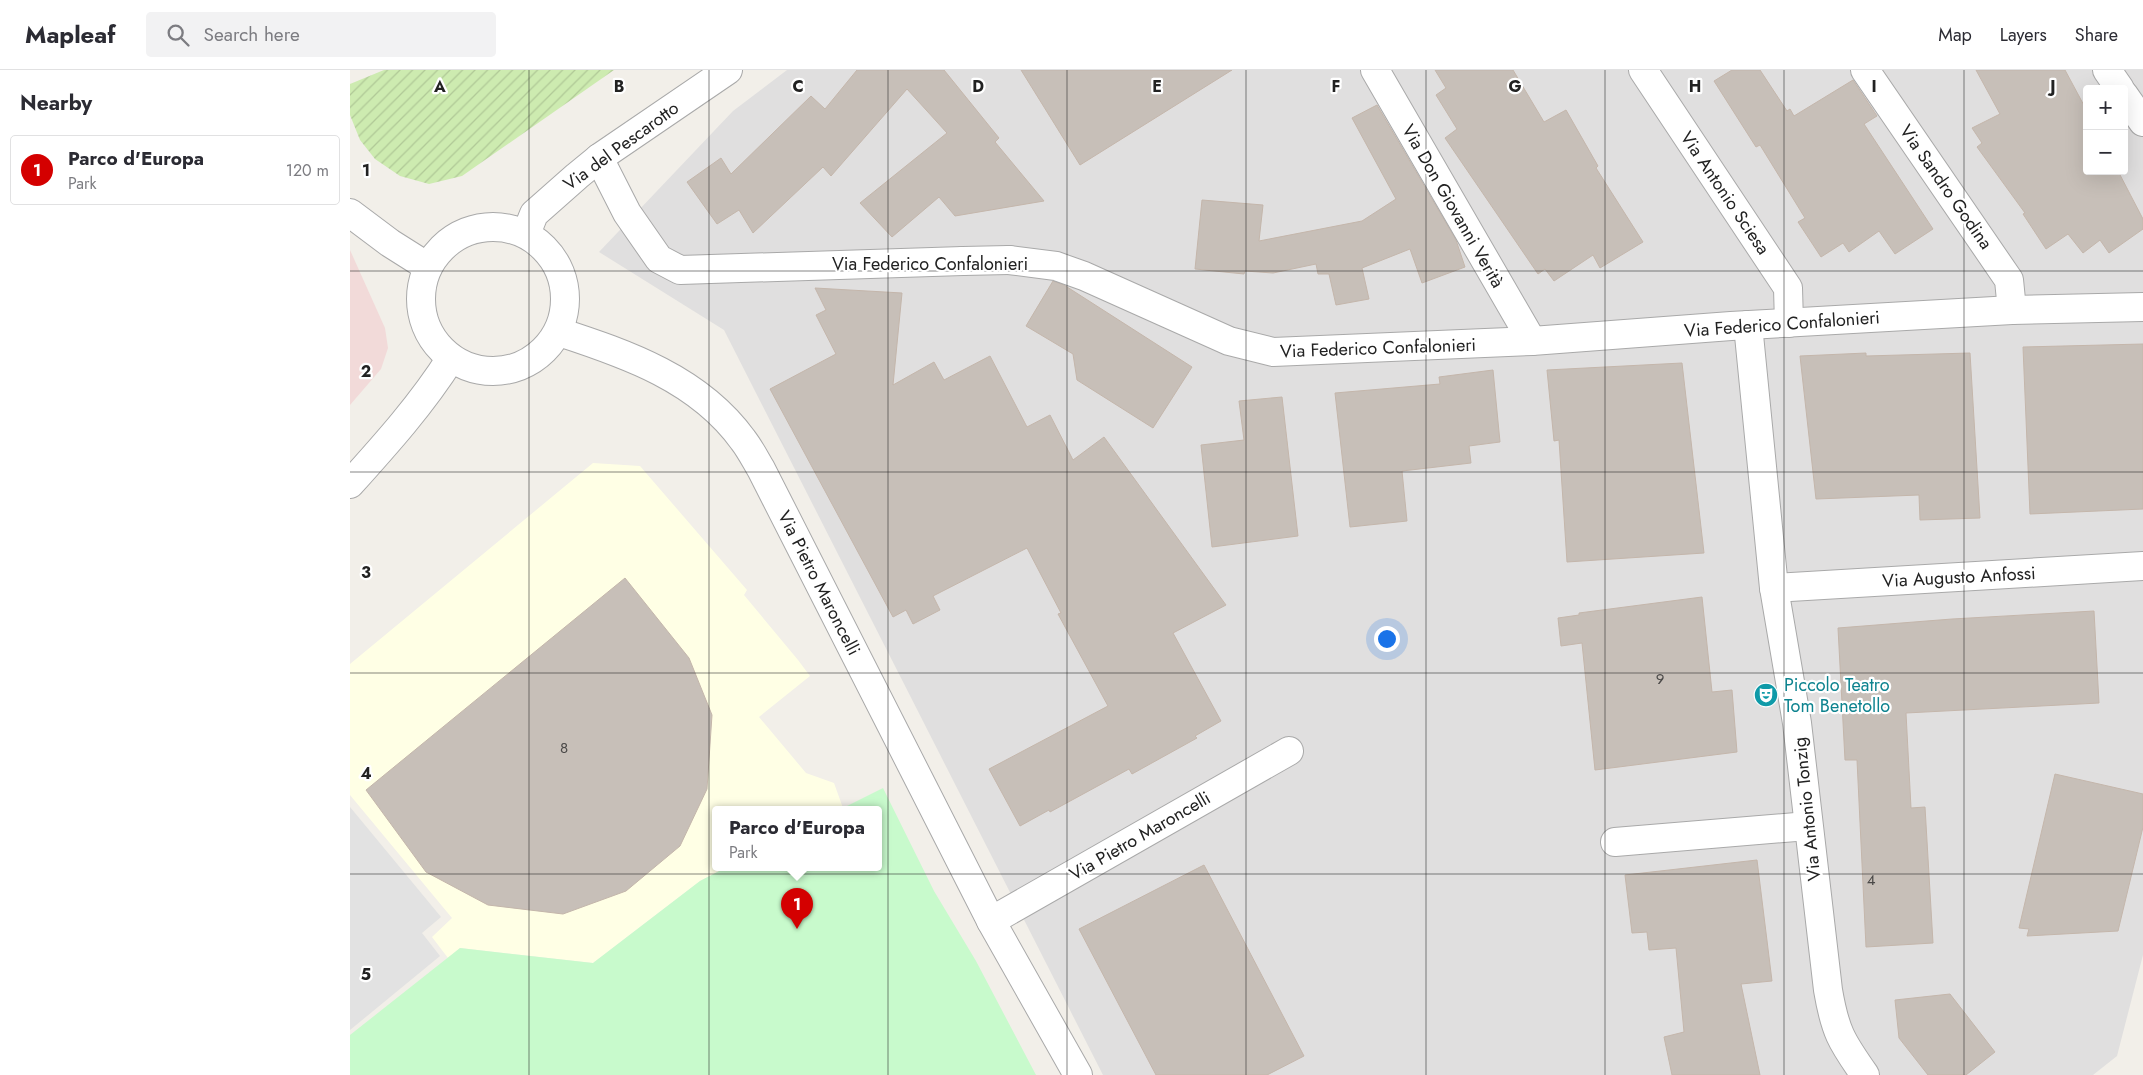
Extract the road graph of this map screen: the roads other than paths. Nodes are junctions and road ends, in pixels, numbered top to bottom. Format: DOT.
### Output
graph roads {
  1 [pos="728,70"];
  2 [pos="1375,70"];
  3 [pos="1643,70"];
  4 [pos="1865,70"];
  5 [pos="2108,70"];
  6 [pos="2117,85"];
  7 [pos="2128,101"];
  8 [pos="2143,122"];
  9 [pos="599,158"];
  10 [pos="350,213"];
  11 [pos="526,234"];
  12 [pos="428,267"];
  13 [pos="2143,307"];
  14 [pos="2012,310"];
  15 [pos="1789,323"];
  16 [pos="1748,325"];
  17 [pos="559,332"];
  18 [pos="1532,341"];
  19 [pos="451,358"];
  20 [pos="350,484"];
  21 [pos="2143,566"];
  22 [pos="1774,588"];
  23 [pos="1289,751"];
  24 [pos="1808,826"];
  25 [pos="1615,842"];
  26 [pos="991,921"];
  27 [pos="1078,1075"];
  28 [pos="1865,1075"];
  1 -- 9 [label="street, Via del Pescarotto"];
  2 -- 18 [label="street, Via Don Giovanni Verità"];
  3 -- 15 [label="street, Via Antonio Sciesa"];
  4 -- 14 [label="street, Via Sandro Godina"];
  5 -- 6 [label="street"];
  7 -- 8 [label="street"];
  9 -- 11 [label="street, Via del Pescarotto"];
  9 -- 18 [label="street, Via Federico Confalonieri"];
  10 -- 12 [label="street"];
  11 -- 12 [label="street"];
  11 -- 17 [label="street"];
  12 -- 19 [label="street"];
  13 -- 14 [label="street, Via Federico Confalonieri"];
  14 -- 15 [label="street, Via Federico Confalonieri"];
  15 -- 16 [label="street, Via Federico Confalonieri"];
  16 -- 18 [label="street, Via Federico Confalonieri"];
  16 -- 22 [label="street, Via Antonio Tonzig"];
  17 -- 19 [label="street"];
  17 -- 26 [label="street, Via Pietro Maroncelli"];
  19 -- 20 [label="street"];
  21 -- 22 [label="street, Via Augusto Anfossi"];
  22 -- 24 [label="street, Via Antonio Tonzig"];
  23 -- 26 [label="street, Via Pietro Maroncelli"];
  24 -- 25 [label="street"];
  24 -- 28 [label="street, Via Antonio Tonzig"];
  26 -- 27 [label="street, Via Pietro Maroncelli"];
}
